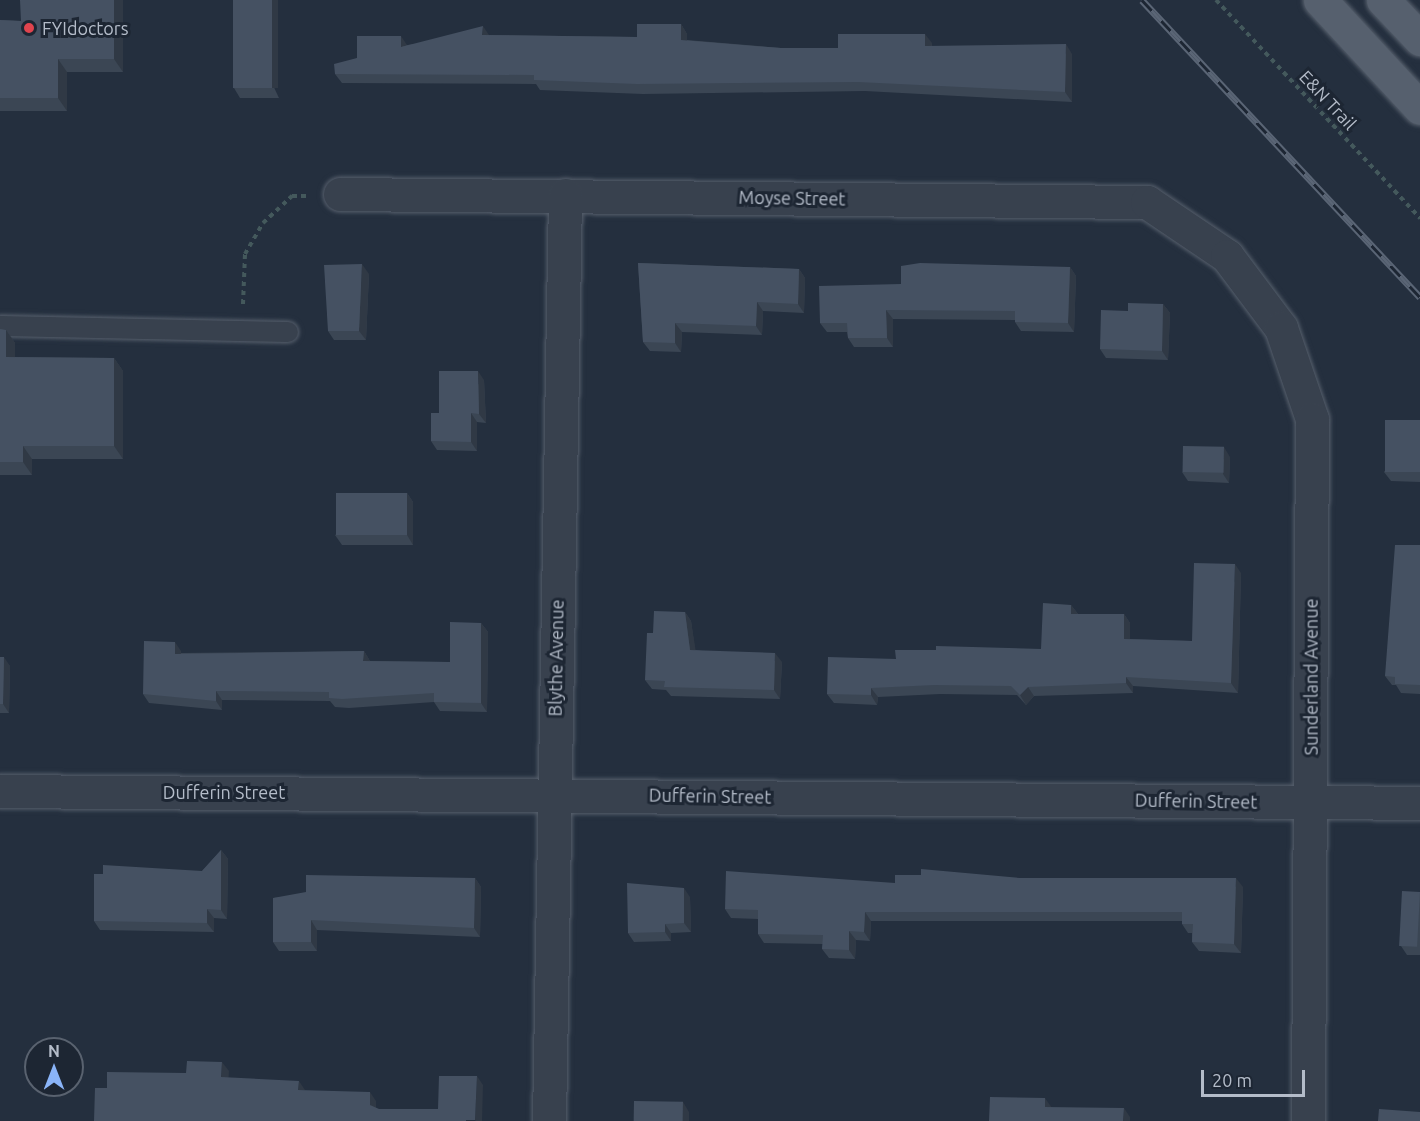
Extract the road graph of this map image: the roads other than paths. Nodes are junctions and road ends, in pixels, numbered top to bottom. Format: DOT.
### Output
graph roads {
  1 [pos="1320,0"];
  2 [pos="1383,0"];
  3 [pos="1420,39"];
  4 [pos="1420,108"];
  5 [pos="340,194"];
  6 [pos="565,195"];
  7 [pos="1227,256"];
  8 [pos="0,326"];
  9 [pos="288,332"];
  10 [pos="0,791"];
  11 [pos="554,795"];
  12 [pos="1310,802"];
  13 [pos="1420,803"];
  14 [pos="549,1121"];
  15 [pos="1308,1121"];
  1 -- 4 [label="main road"];
  2 -- 3 [label="main road"];
  5 -- 6 [label="street, Moyse Street"];
  6 -- 7 [label="street, Moyse Street"];
  6 -- 11 [label="street, Blythe Avenue"];
  7 -- 12 [label="street, Sunderland Avenue"];
  8 -- 9 [label="lane"];
  10 -- 11 [label="street, Dufferin Street"];
  11 -- 12 [label="street, Dufferin Street"];
  11 -- 14 [label="street, Blythe Avenue"];
  12 -- 13 [label="street, Dufferin Street"];
  12 -- 15 [label="street, Sunderland Avenue"];
}
